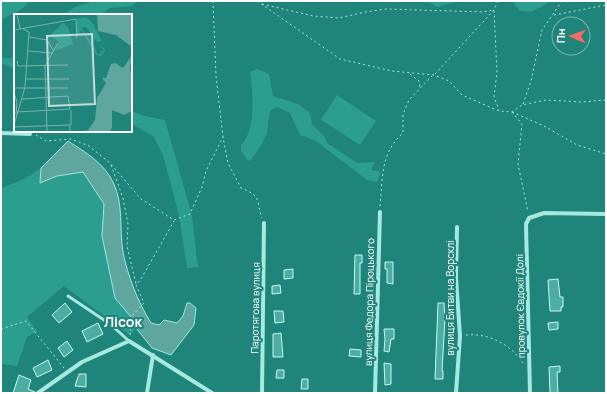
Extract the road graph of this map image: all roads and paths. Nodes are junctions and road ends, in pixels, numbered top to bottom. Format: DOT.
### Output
graph roads {
  1 [pos="213,1"];
  2 [pos="257,1"];
  3 [pos="498,1"];
  4 [pos="562,1"];
  5 [pos="261,4"];
  6 [pos="606,5"];
  7 [pos="494,10"];
  8 [pos="553,15"];
  9 [pos="408,73"];
  10 [pos="433,75"];
  11 [pos="420,88"];
  12 [pos="606,100"];
  13 [pos="522,105"];
  14 [pos="499,111"];
  15 [pos="512,112"];
  16 [pos="1,133"];
  17 [pos="30,134"];
  18 [pos="223,138"];
  19 [pos="606,154"];
  20 [pos="110,163"];
  21 [pos="380,212"];
  22 [pos="606,214"];
  23 [pos="529,218"];
  24 [pos="174,220"];
  25 [pos="264,223"];
  26 [pos="457,227"];
  27 [pos="136,285"];
  28 [pos="68,296"];
  29 [pos="1,329"];
  30 [pos="460,336"];
  31 [pos="129,341"];
  32 [pos="153,355"];
  33 [pos="525,368"];
  34 [pos="68,372"];
  35 [pos="38,393"];
  36 [pos="147,393"];
  37 [pos="212,393"];
  38 [pos="262,393"];
  39 [pos="375,393"];
  40 [pos="456,393"];
  41 [pos="530,393"];
  1 -- 18 [label="path"];
  2 -- 5 [label="path"];
  3 -- 7 [label="path"];
  4 -- 8 [label="path"];
  5 -- 7 [label="path"];
  5 -- 9 [label="path"];
  6 -- 8 [label="path"];
  7 -- 10 [label="path"];
  7 -- 14 [label="path"];
  8 -- 13 [label="path"];
  9 -- 10 [label="path"];
  9 -- 11 [label="path"];
  10 -- 11 [label="path"];
  10 -- 14 [label="path"];
  11 -- 21 [label="path"];
  12 -- 13 [label="path"];
  13 -- 15 [label="path"];
  14 -- 15 [label="path"];
  15 -- 19 [label="path"];
  15 -- 23 [label="path"];
  16 -- 17 [label="street"];
  17 -- 20 [label="path"];
  18 -- 24 [label="path"];
  18 -- 25 [label="path"];
  20 -- 24 [label="path"];
  20 -- 27 [label="path"];
  21 -- 39 [label="street, вулиця Федора Піроцького"];
  22 -- 23 [label="street"];
  23 -- 41 [label="street, провулок Євдокії Долі"];
  24 -- 27 [label="path"];
  25 -- 38 [label="street, Паротягова вулиця"];
  26 -- 30 [label="street, вулиця Битви на Ворсклі"];
  27 -- 31 [label="path"];
  28 -- 31 [label="lane"];
  29 -- 34 [label="path"];
  30 -- 33 [label="path"];
  30 -- 40 [label="street, вулиця Битви на Ворсклі"];
  31 -- 32 [label="street"];
  31 -- 34 [label="street"];
  32 -- 36 [label="street"];
  32 -- 37 [label="street"];
  34 -- 35 [label="street"];
}
